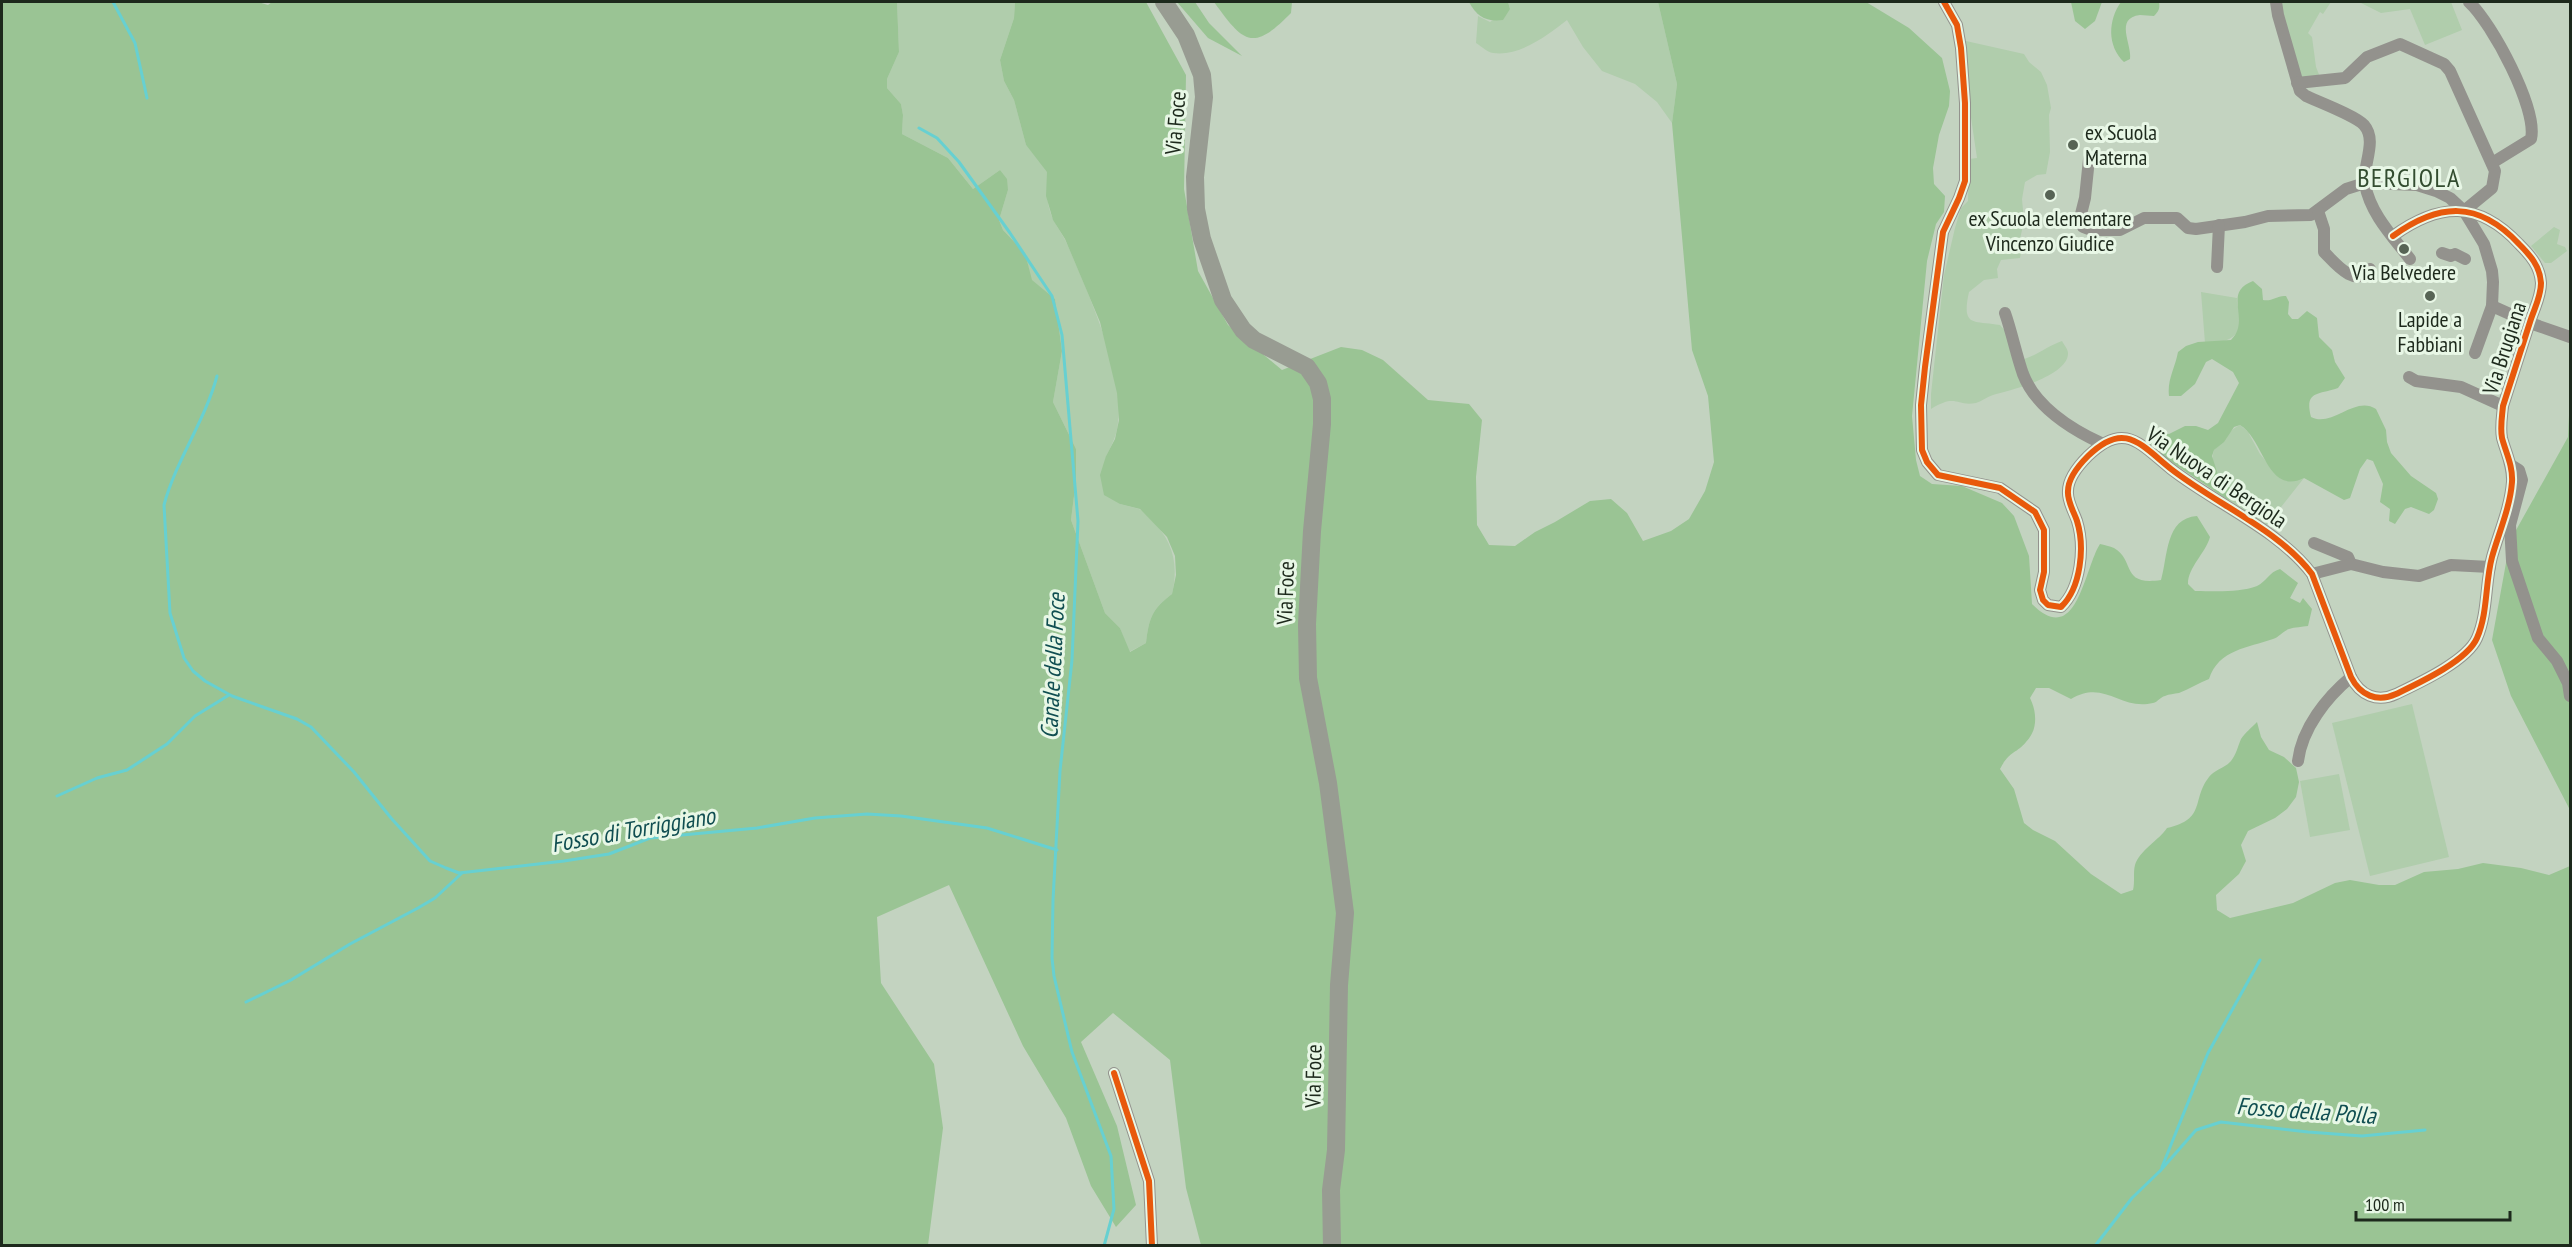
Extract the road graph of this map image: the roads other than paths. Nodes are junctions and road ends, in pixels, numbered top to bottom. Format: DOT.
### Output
graph roads {
  1 [pos="1164,2"];
  2 [pos="1944,2"];
  3 [pos="2276,2"];
  4 [pos="2469,2"];
  5 [pos="2297,83"];
  6 [pos="2089,159"];
  7 [pos="2492,163"];
  8 [pos="2365,183"];
  9 [pos="2464,211"];
  10 [pos="2318,212"];
  11 [pos="2219,225"];
  12 [pos="2393,236"];
  13 [pos="2442,253"];
  14 [pos="2410,259"];
  15 [pos="2465,259"];
  16 [pos="2217,267"];
  17 [pos="2370,268"];
  18 [pos="2492,306"];
  19 [pos="2005,312"];
  20 [pos="2530,323"];
  21 [pos="2571,337"];
  22 [pos="2475,353"];
  23 [pos="2409,377"];
  24 [pos="2503,406"];
  25 [pos="2102,443"];
  26 [pos="2511,465"];
  27 [pos="2314,543"];
  28 [pos="2351,564"];
  29 [pos="2490,567"];
  30 [pos="2312,574"];
  31 [pos="2351,677"];
  32 [pos="2571,696"];
  33 [pos="2298,761"];
  34 [pos="1114,1073"];
  35 [pos="1152,1245"];
  36 [pos="1332,1245"];
  1 -- 36 [label="main road, Via Foce"];
  2 -- 25 [label="street"];
  3 -- 5 [label="street"];
  4 -- 7 [label="street"];
  5 -- 7 [label="street"];
  5 -- 8 [label="street"];
  6 -- 11 [label="street"];
  7 -- 9 [label="street"];
  8 -- 9 [label="street, Via Brugiana"];
  8 -- 10 [label="street"];
  8 -- 12 [label="street"];
  9 -- 12 [label="street, Via Brugiana"];
  9 -- 18 [label="street, Via Brugiana"];
  9 -- 20 [label="street, Via Brugiana"];
  10 -- 11 [label="street"];
  10 -- 17 [label="street"];
  11 -- 16 [label="street"];
  12 -- 14 [label="street"];
  13 -- 15 [label="street"];
  18 -- 20 [label="street, Via Brugiana"];
  18 -- 22 [label="street, Via Brugiana"];
  19 -- 25 [label="street"];
  20 -- 21 [label="street"];
  20 -- 24 [label="street, Via Brugiana"];
  23 -- 24 [label="street"];
  24 -- 26 [label="street, Via Brugiana"];
  25 -- 30 [label="street, Via Nuova di Bergiola"];
  26 -- 29 [label="street, Via Brugiana"];
  26 -- 32 [label="street"];
  27 -- 28 [label="street"];
  28 -- 29 [label="street"];
  28 -- 30 [label="street"];
  29 -- 31 [label="street, Via Nuova di Bergiola"];
  30 -- 31 [label="street, Via Nuova di Bergiola"];
  31 -- 33 [label="street"];
  34 -- 35 [label="street"];
}
